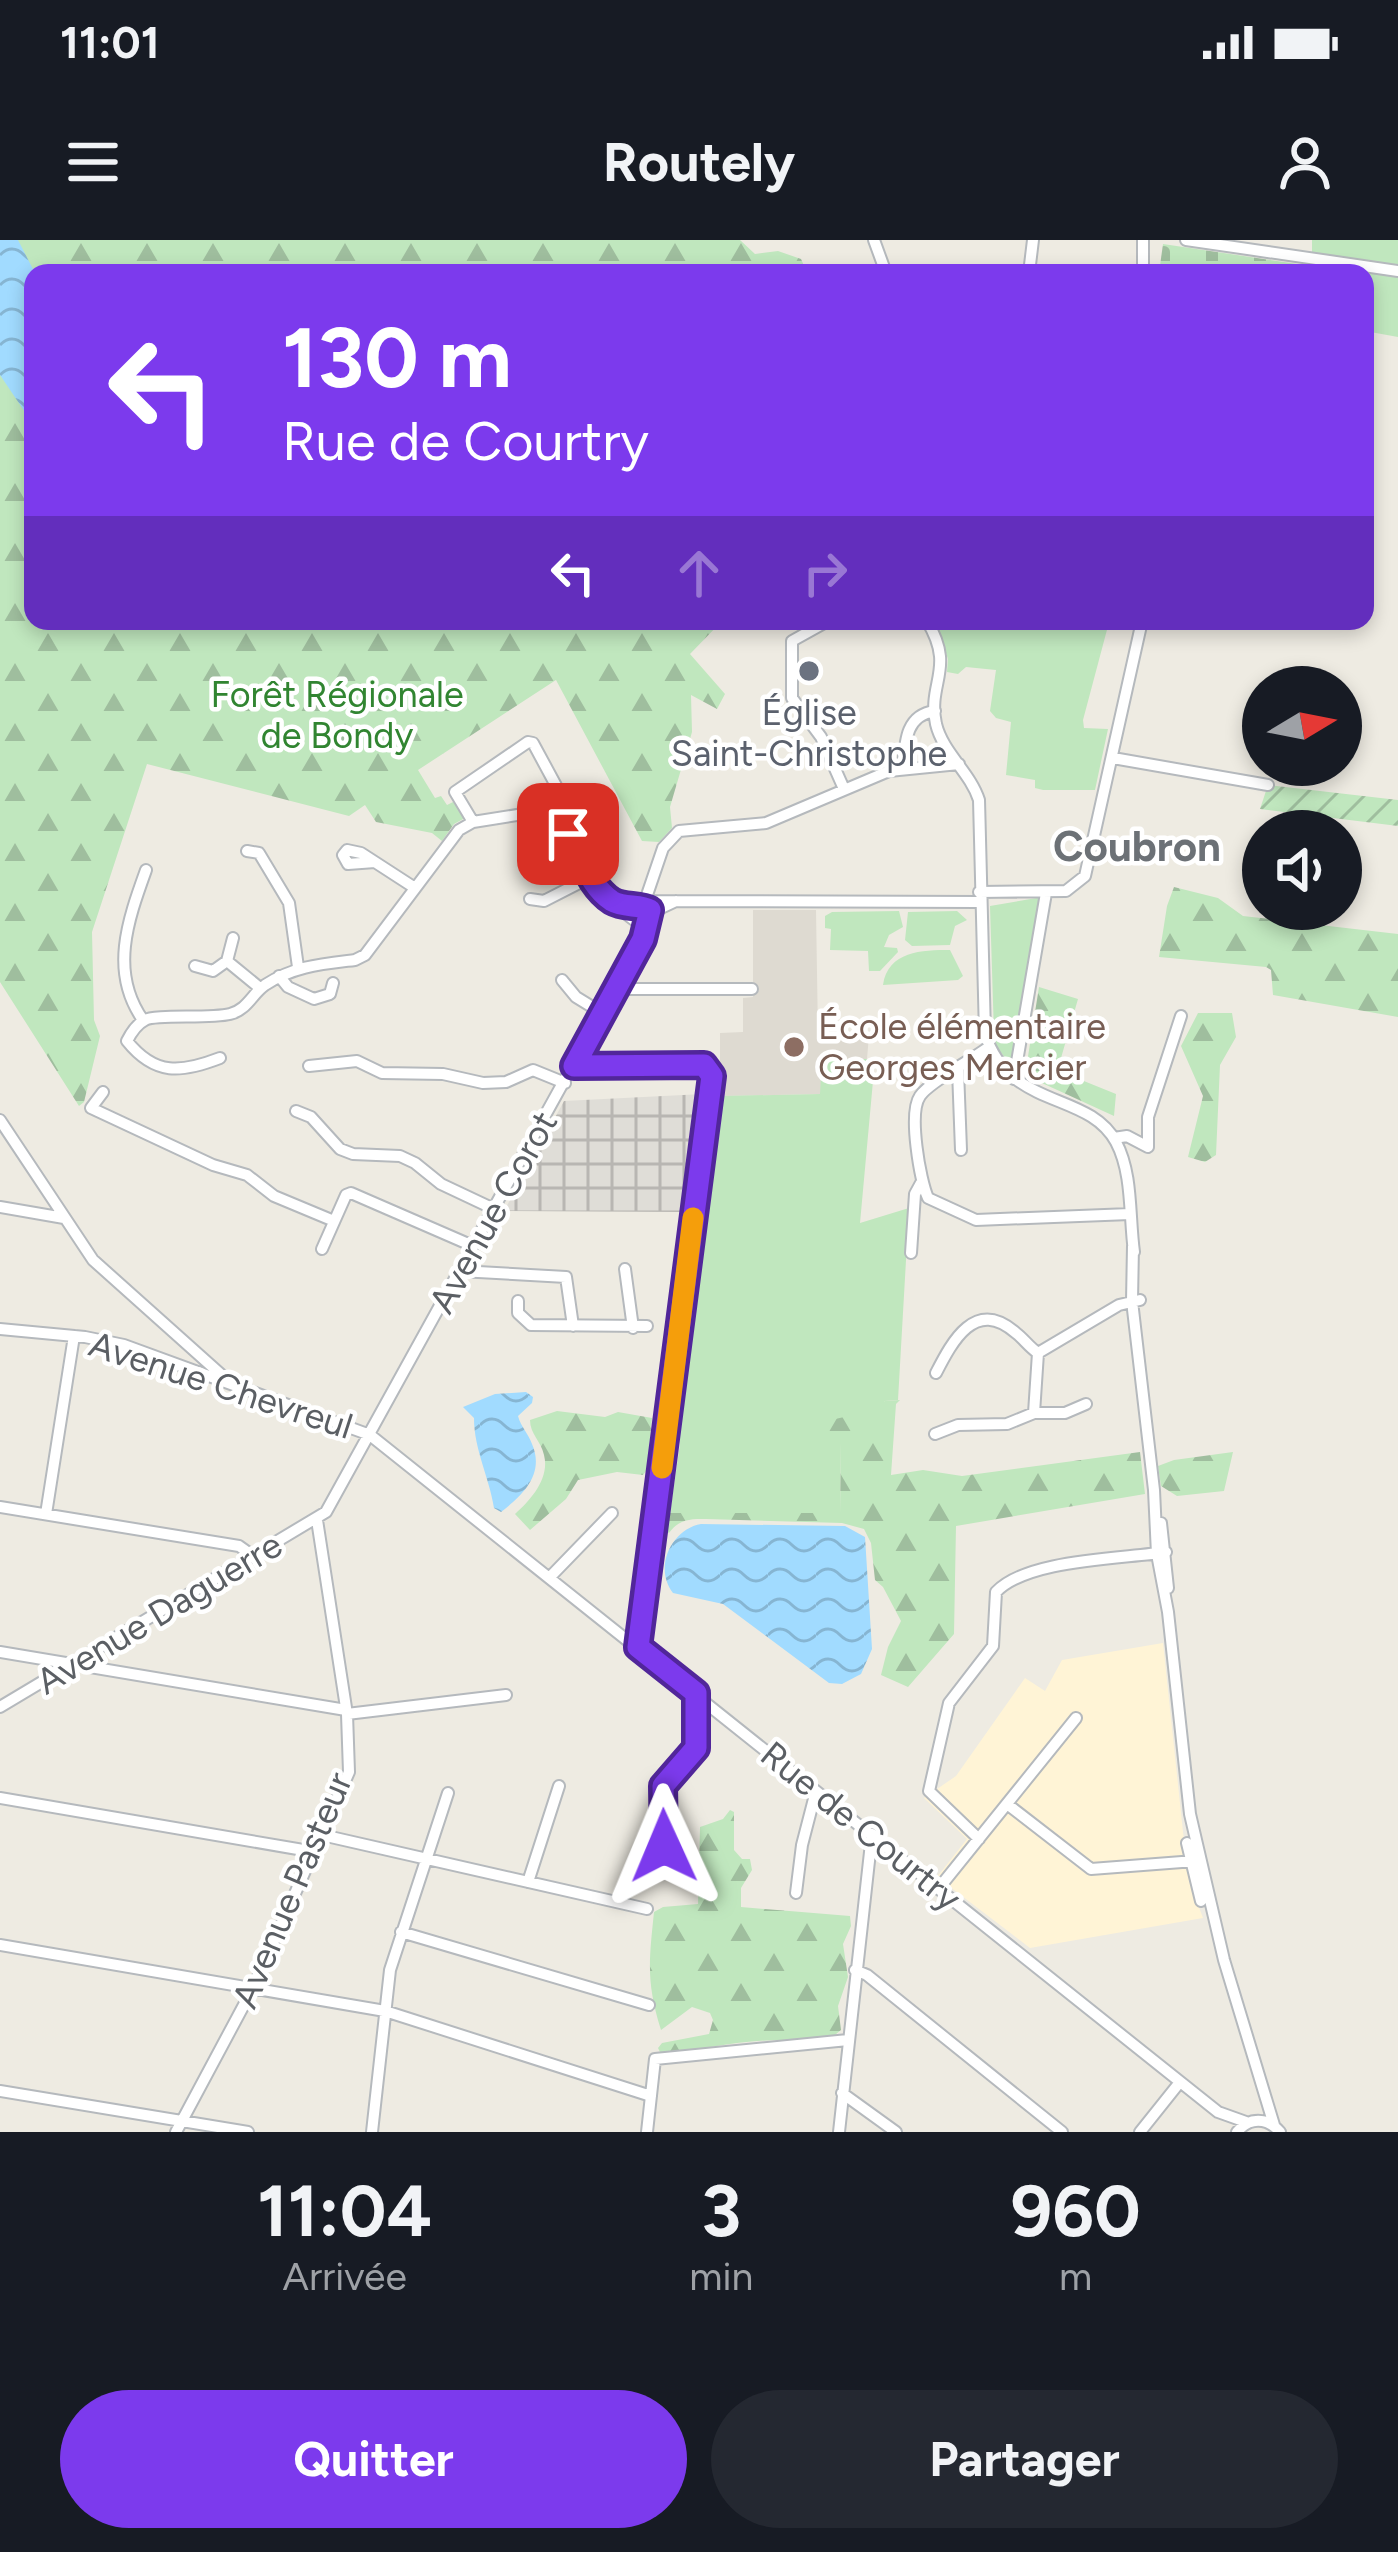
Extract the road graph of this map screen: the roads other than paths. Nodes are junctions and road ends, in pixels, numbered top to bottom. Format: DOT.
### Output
graph roads {
  1 [pos="1186,240"];
  2 [pos="1345,264"];
  3 [pos="812,630"];
  4 [pos="931,630"];
  5 [pos="1140,630"];
  6 [pos="935,711"];
  7 [pos="1112,758"];
  8 [pos="959,764"];
  9 [pos="903,769"];
  10 [pos="1242,780"];
  11 [pos="844,789"];
  12 [pos="473,822"];
  13 [pos="568,834"];
  14 [pos="247,851"];
  15 [pos="375,862"];
  16 [pos="146,870"];
  17 [pos="589,878"];
  18 [pos="415,888"];
  19 [pos="1046,893"];
  20 [pos="979,897"];
  21 [pos="530,899"];
  22 [pos="614,902"];
  23 [pos="650,905"];
  24 [pos="638,923"];
  25 [pos="233,938"];
  26 [pos="227,961"];
  27 [pos="195,966"];
  28 [pos="298,967"];
  29 [pos="279,976"];
  30 [pos="562,980"];
  31 [pos="333,983"];
  32 [pos="260,988"];
  33 [pos="614,989"];
  34 [pos="752,989"];
  35 [pos="602,1013"];
  36 [pos="1181,1016"];
  37 [pos="143,1020"];
  38 [pos="989,1047"];
  39 [pos="220,1058"];
  40 [pos="309,1066"];
  41 [pos="574,1066"];
  42 [pos="958,1070"];
  43 [pos="1014,1079"];
  44 [pos="565,1083"];
  45 [pos="103,1092"];
  46 [pos="296,1111"];
  47 [pos="0,1120"];
  48 [pos="1114,1138"];
  49 [pos="962,1150"];
  50 [pos="921,1183"];
  51 [pos="0,1208"];
  52 [pos="494,1209"];
  53 [pos="1130,1214"];
  54 [pos="64,1218"];
  55 [pos="334,1221"];
  56 [pos="473,1246"];
  57 [pos="322,1249"];
  58 [pos="910,1253"];
  59 [pos="626,1269"];
  60 [pos="460,1271"];
  61 [pos="1136,1300"];
  62 [pos="518,1301"];
  63 [pos="573,1326"];
  64 [pos="0,1329"];
  65 [pos="74,1336"];
  66 [pos="1038,1352"];
  67 [pos="204,1367"];
  68 [pos="936,1373"];
  69 [pos="1086,1404"];
  70 [pos="1034,1413"];
  71 [pos="935,1434"];
  72 [pos="370,1435"];
  73 [pos="0,1507"];
  74 [pos="612,1513"];
  75 [pos="46,1514"];
  76 [pos="317,1520"];
  77 [pos="1161,1553"];
  78 [pos="253,1556"];
  79 [pos="550,1577"];
  80 [pos="638,1647"];
  81 [pos="0,1652"];
  82 [pos="73,1664"];
  83 [pos="696,1693"];
  84 [pos="506,1695"];
  85 [pos="0,1707"];
  86 [pos="346,1712"];
  87 [pos="1076,1718"];
  88 [pos="559,1786"];
  89 [pos="816,1790"];
  90 [pos="448,1793"];
  91 [pos="0,1798"];
  92 [pos="1007,1804"];
  93 [pos="872,1834"];
  94 [pos="322,1835"];
  95 [pos="979,1839"];
  96 [pos="314,1852"];
  97 [pos="680,1854"];
  98 [pos="425,1859"];
  99 [pos="1194,1861"];
  100 [pos="528,1882"];
  101 [pos="939,1888"];
  102 [pos="796,1893"];
  103 [pos="647,1909"];
  104 [pos="401,1932"];
  105 [pos="0,1945"];
  106 [pos="856,1970"];
  107 [pos="253,1988"];
  108 [pos="649,2005"];
  109 [pos="385,2011"];
  110 [pos="848,2040"];
  111 [pos="1180,2082"];
  112 [pos="1260,2087"];
  113 [pos="0,2091"];
  114 [pos="842,2093"];
  115 [pos="651,2096"];
  116 [pos="1218,2112"];
  117 [pos="179,2127"];
  118 [pos="1240,2127"];
  119 [pos="1277,2129"];
  120 [pos="248,2132"];
  121 [pos="372,2132"];
  122 [pos="646,2132"];
  123 [pos="839,2132"];
  124 [pos="896,2132"];
  125 [pos="1062,2132"];
  126 [pos="1141,2132"];
  1 -- 2 [label="street"];
  3 -- 11 [label="street"];
  4 -- 6 [label="street"];
  5 -- 7 [label="street"];
  6 -- 8 [label="street"];
  6 -- 9 [label="street"];
  7 -- 10 [label="street"];
  7 -- 19 [label="street"];
  8 -- 9 [label="street"];
  8 -- 20 [label="street"];
  9 -- 11 [label="street"];
  11 -- 23 [label="street"];
  12 -- 13 [label="street"];
  12 -- 13 [label="street"];
  12 -- 18 [label="street"];
  13 -- 17 [label="street"];
  14 -- 28 [label="street"];
  15 -- 18 [label="street"];
  16 -- 37 [label="street"];
  17 -- 21 [label="street"];
  17 -- 22 [label="street"];
  18 -- 28 [label="street"];
  19 -- 20 [label="street"];
  19 -- 43 [label="street"];
  20 -- 23 [label="street"];
  20 -- 38 [label="street"];
  22 -- 23 [label="street"];
  22 -- 24 [label="street"];
  23 -- 24 [label="street, Avenue Corot"];
  23 -- 33 [label="street, Avenue Corot"];
  24 -- 33 [label="street, Avenue Corot"];
  25 -- 26 [label="street"];
  26 -- 27 [label="street"];
  26 -- 32 [label="street"];
  28 -- 29 [label="street"];
  29 -- 31 [label="street"];
  29 -- 32 [label="street"];
  30 -- 35 [label="street"];
  32 -- 37 [label="street"];
  33 -- 34 [label="street"];
  33 -- 35 [label="street, Avenue Corot"];
  35 -- 41 [label="street, Avenue Corot"];
  36 -- 48 [label="street"];
  37 -- 39 [label="street"];
  38 -- 42 [label="street"];
  38 -- 43 [label="street"];
  40 -- 44 [label="street"];
  41 -- 44 [label="street, Avenue Corot"];
  41 -- 80 [label="street"];
  42 -- 49 [label="street"];
  42 -- 50 [label="street"];
  43 -- 48 [label="street"];
  44 -- 52 [label="street, Avenue Corot"];
  45 -- 55 [label="street"];
  46 -- 52 [label="street"];
  47 -- 54 [label="street"];
  48 -- 53 [label="street"];
  50 -- 53 [label="street"];
  50 -- 58 [label="street"];
  51 -- 54 [label="street"];
  52 -- 56 [label="street, Avenue Corot"];
  53 -- 61 [label="street"];
  54 -- 67 [label="street"];
  55 -- 56 [label="street"];
  55 -- 57 [label="street"];
  56 -- 60 [label="street, Avenue Corot"];
  59 -- 63 [label="street"];
  60 -- 63 [label="street"];
  60 -- 72 [label="street, Avenue Corot"];
  61 -- 66 [label="street"];
  61 -- 77 [label="street"];
  62 -- 63 [label="street"];
  64 -- 65 [label="street, Avenue Chevreul"];
  65 -- 67 [label="street, Avenue Chevreul"];
  65 -- 75 [label="street"];
  66 -- 68 [label="street"];
  66 -- 70 [label="street"];
  67 -- 72 [label="street, Avenue Chevreul"];
  69 -- 70 [label="street"];
  70 -- 71 [label="street"];
  72 -- 76 [label="street"];
  72 -- 79 [label="street, Rue de Courtry"];
  73 -- 75 [label="street"];
  74 -- 79 [label="street"];
  75 -- 78 [label="street"];
  76 -- 78 [label="street, Avenue Daguerre"];
  76 -- 86 [label="street, Avenue Pasteur"];
  77 -- 95 [label="street"];
  77 -- 99 [label="street"];
  78 -- 82 [label="street, Avenue Daguerre"];
  79 -- 80 [label="street, Rue de Courtry"];
  80 -- 83 [label="street, Rue de Courtry"];
  81 -- 82 [label="street"];
  82 -- 85 [label="street, Avenue Daguerre"];
  82 -- 86 [label="street"];
  83 -- 89 [label="street, Rue de Courtry"];
  83 -- 97 [label="street"];
  84 -- 86 [label="street"];
  86 -- 94 [label="street, Avenue Pasteur"];
  87 -- 92 [label="street"];
  88 -- 100 [label="street"];
  89 -- 93 [label="street, Rue de Courtry"];
  89 -- 102 [label="street"];
  90 -- 98 [label="street"];
  91 -- 96 [label="street"];
  92 -- 95 [label="street"];
  92 -- 99 [label="street"];
  93 -- 101 [label="street, Rue de Courtry"];
  93 -- 106 [label="street"];
  94 -- 96 [label="street, Avenue Pasteur"];
  94 -- 98 [label="street"];
  95 -- 101 [label="street"];
  96 -- 107 [label="street, Avenue Pasteur"];
  98 -- 100 [label="street"];
  98 -- 104 [label="street"];
  99 -- 112 [label="street"];
  100 -- 103 [label="street"];
  101 -- 111 [label="street, Rue de Courtry"];
  104 -- 108 [label="street"];
  104 -- 109 [label="street"];
  105 -- 107 [label="street"];
  106 -- 110 [label="street"];
  106 -- 125 [label="street"];
  107 -- 109 [label="street"];
  107 -- 117 [label="street, Avenue Pasteur"];
  109 -- 115 [label="street"];
  109 -- 121 [label="street"];
  110 -- 114 [label="street"];
  110 -- 115 [label="street"];
  111 -- 116 [label="street, Rue de Courtry"];
  111 -- 126 [label="street"];
  112 -- 118 [label="street"];
  112 -- 119 [label="street"];
  113 -- 117 [label="street"];
  114 -- 123 [label="street"];
  114 -- 124 [label="street"];
  115 -- 122 [label="street"];
  116 -- 118 [label="street"];
  116 -- 118 [label="street"];
  117 -- 120 [label="street"];
  118 -- 119 [label="street"];
}
